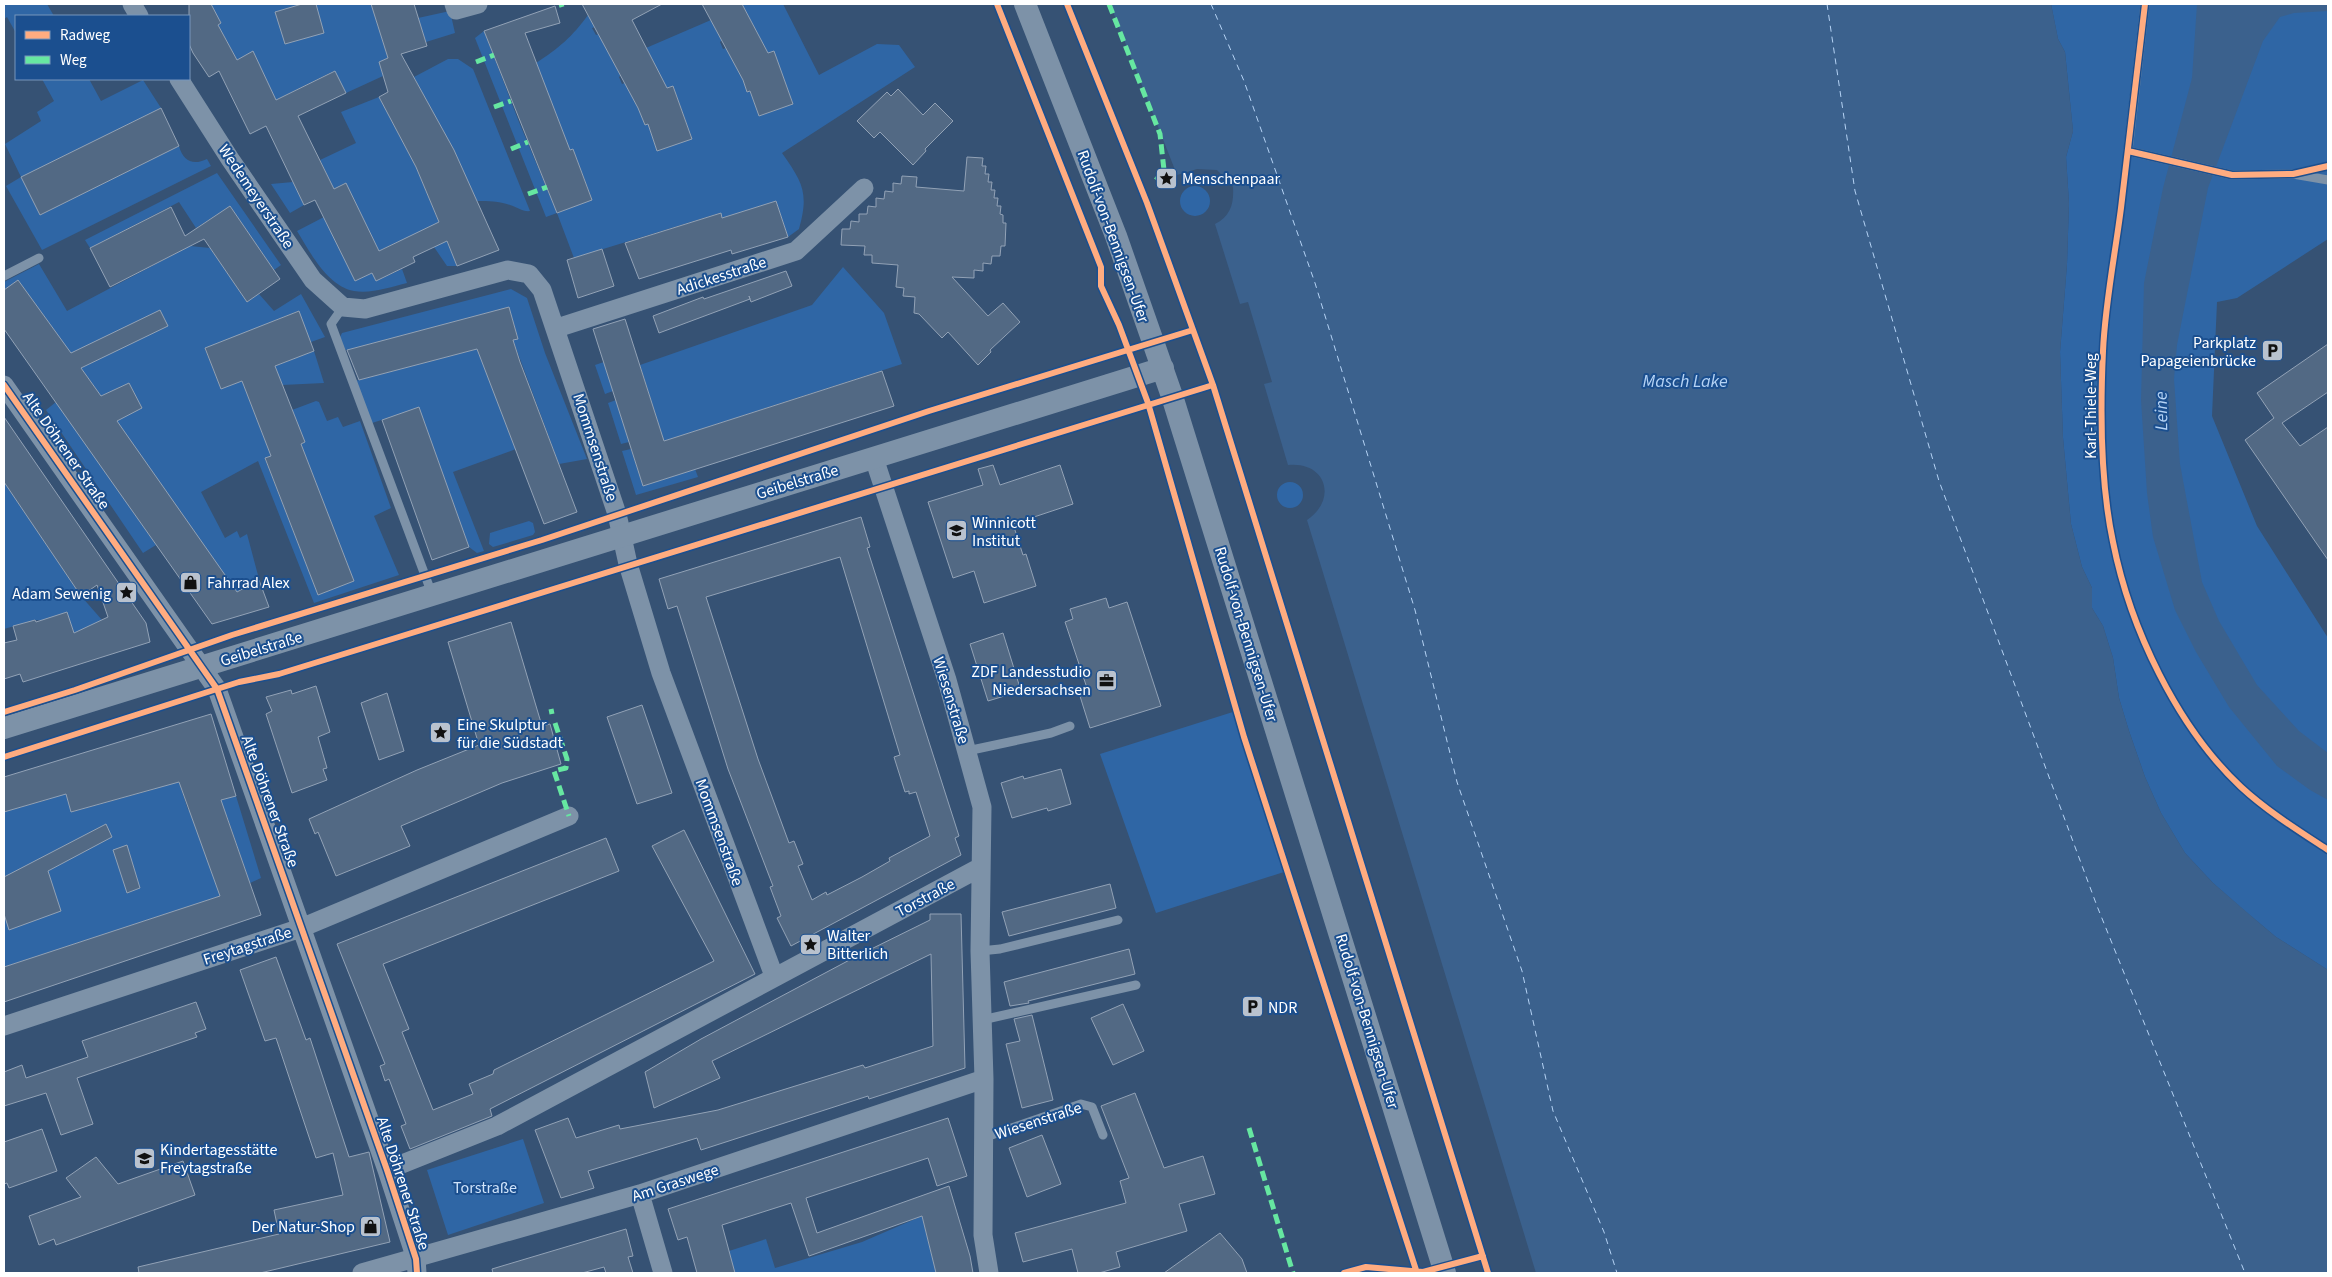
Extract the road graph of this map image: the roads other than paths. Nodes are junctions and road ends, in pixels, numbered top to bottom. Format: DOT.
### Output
graph roads {
  1 [pos="132,4"];
  2 [pos="454,4"];
  3 [pos="478,4"];
  4 [pos="1025,4"];
  5 [pos="2146,4"];
  6 [pos="138,15"];
  7 [pos="180,80"];
  8 [pos="2328,180"];
  9 [pos="864,188"];
  10 [pos="38,258"];
  11 [pos="4,276"];
  12 [pos="343,307"];
  13 [pos="557,328"];
  14 [pos="1163,368"];
  15 [pos="4,385"];
  16 [pos="874,458"];
  17 [pos="622,536"];
  18 [pos="432,595"];
  19 [pos="202,666"];
  20 [pos="1070,726"];
  21 [pos="4,728"];
  22 [pos="967,751"];
  23 [pos="569,816"];
  24 [pos="981,867"];
  25 [pos="1118,920"];
  26 [pos="301,928"];
  27 [pos="980,951"];
  28 [pos="774,976"];
  29 [pos="1136,985"];
  30 [pos="982,1020"];
  31 [pos="4,1026"];
  32 [pos="984,1079"];
  33 [pos="1104,1135"];
  34 [pos="983,1138"];
  35 [pos="387,1170"];
  36 [pos="640,1194"];
  37 [pos="416,1266"];
  38 [pos="362,1273"];
  39 [pos="663,1273"];
  40 [pos="989,1273"];
  41 [pos="1445,1273"];
  1 -- 6 [label="street"];
  2 -- 3 [label="street"];
  4 -- 14 [label="street, Rudolf-von-Bennigsen-Ufer"];
  5 -- 8 [label="lane"];
  7 -- 12 [label="street, Wedemeyerstraße"];
  9 -- 13 [label="street, Adickesstraße"];
  10 -- 11 [label="lane"];
  12 -- 13 [label="street, Mommsenstraße"];
  12 -- 18 [label="lane"];
  13 -- 17 [label="street, Mommsenstraße"];
  14 -- 16 [label="street, Geibelstraße"];
  14 -- 41 [label="street, Rudolf-von-Bennigsen-Ufer"];
  15 -- 19 [label="street, Alte Döhrener Straße"];
  16 -- 17 [label="street, Geibelstraße"];
  16 -- 22 [label="street, Wiesenstraße"];
  17 -- 18 [label="street, Geibelstraße"];
  17 -- 28 [label="street, Mommsenstraße"];
  18 -- 19 [label="street, Geibelstraße"];
  19 -- 21 [label="street, Geibelstraße"];
  19 -- 26 [label="street, Alte Döhrener Straße"];
  20 -- 22 [label="lane"];
  22 -- 24 [label="street, Wiesenstraße"];
  23 -- 26 [label="street, Freytagstraße"];
  24 -- 27 [label="street, Wiesenstraße"];
  24 -- 28 [label="street, Torstraße"];
  25 -- 27 [label="lane"];
  26 -- 31 [label="street, Freytagstraße"];
  26 -- 35 [label="street, Alte Döhrener Straße"];
  27 -- 30 [label="street, Wiesenstraße"];
  28 -- 35 [label="street, Torstraße"];
  29 -- 30 [label="lane"];
  30 -- 32 [label="street, Wiesenstraße"];
  32 -- 34 [label="street, Wiesenstraße"];
  32 -- 36 [label="street, Am Graswege"];
  33 -- 34 [label="lane, Wiesenstraße"];
  34 -- 40 [label="street, Wiesenstraße"];
  35 -- 37 [label="street, Alte Döhrener Straße"];
  36 -- 37 [label="street, Am Graswege"];
  36 -- 39 [label="street"];
  37 -- 38 [label="street, Am Graswege"];
}
